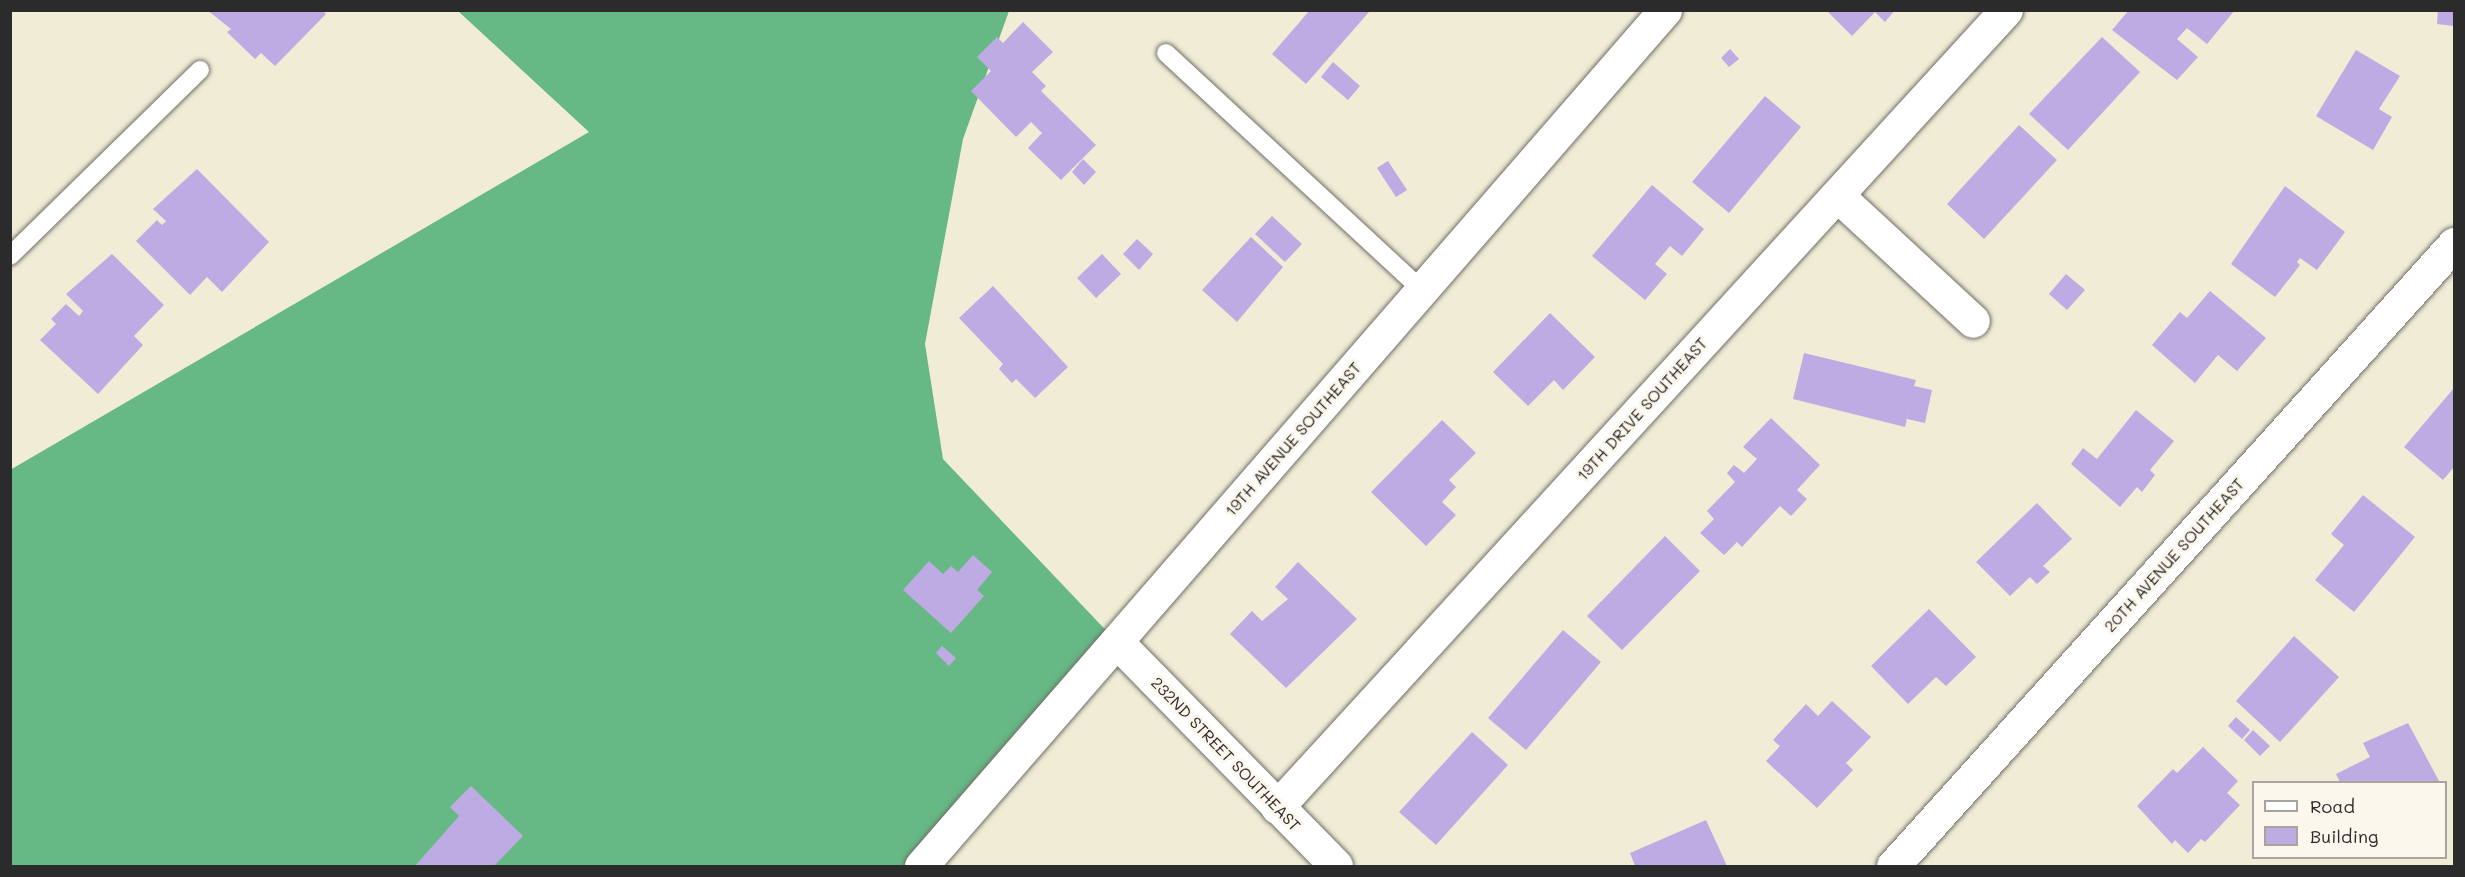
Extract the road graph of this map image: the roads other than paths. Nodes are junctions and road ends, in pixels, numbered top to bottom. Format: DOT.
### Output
graph roads {
  1 [pos="1665,10"];
  2 [pos="2006,10"];
  3 [pos="1166,52"];
  4 [pos="200,70"];
  5 [pos="1838,195"];
  6 [pos="2454,244"];
  7 [pos="10,256"];
  8 [pos="1422,290"];
  9 [pos="1973,321"];
  10 [pos="1117,642"];
  11 [pos="1277,807"];
  12 [pos="921,867"];
  13 [pos="1336,867"];
  14 [pos="1893,867"];
  1 -- 8 [label="street, 19TH AVENUE SOUTHEAST"];
  2 -- 5 [label="street, 19TH DRIVE SOUTHEAST"];
  3 -- 8 [label="lane"];
  4 -- 7 [label="lane"];
  5 -- 9 [label="street"];
  5 -- 11 [label="street, 19TH DRIVE SOUTHEAST"];
  6 -- 14 [label="street, 20TH AVENUE SOUTHEAST"];
  8 -- 10 [label="street, 19TH AVENUE SOUTHEAST"];
  10 -- 11 [label="street, 232ND STREET SOUTHEAST"];
  10 -- 12 [label="street, 19TH AVENUE SOUTHEAST"];
  11 -- 13 [label="street, 232ND STREET SOUTHEAST"];
}
